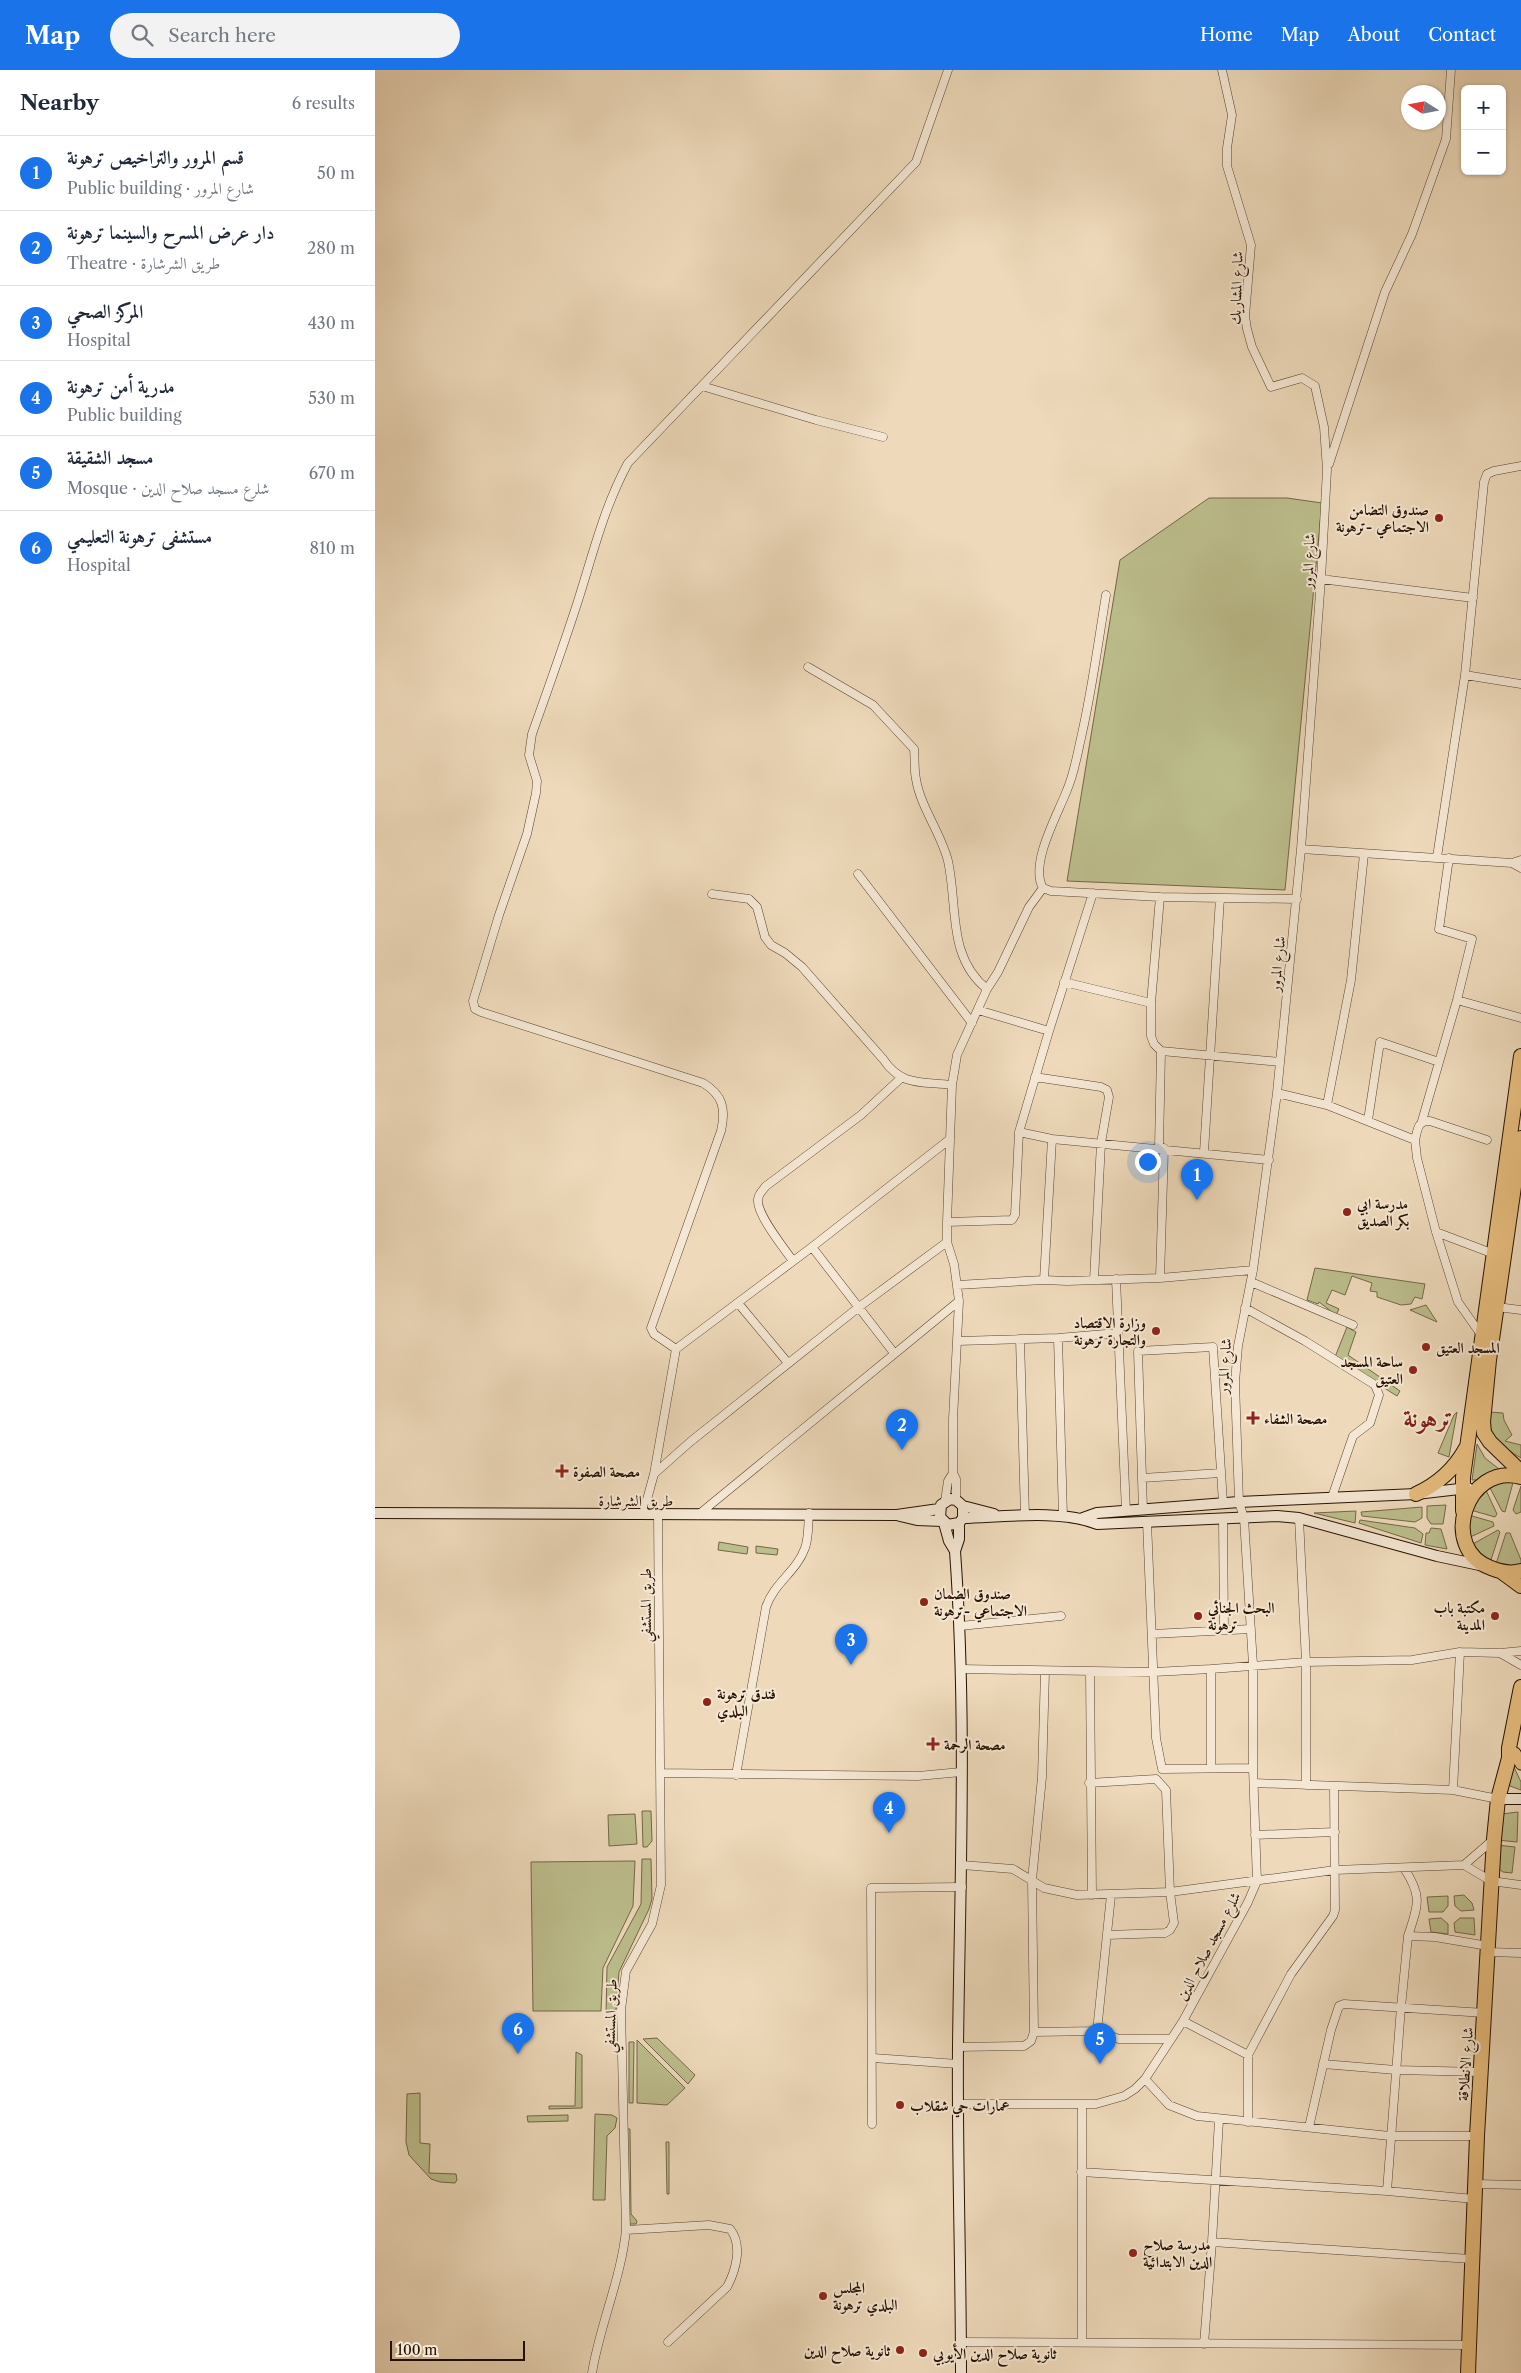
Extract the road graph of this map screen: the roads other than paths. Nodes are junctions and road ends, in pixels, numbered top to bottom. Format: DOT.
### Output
graph roads {
  1 [pos="948,70"];
  2 [pos="1222,70"];
  3 [pos="1451,70"];
  4 [pos="702,386"];
  5 [pos="1324,427"];
  6 [pos="883,437"];
  7 [pos="1521,466"];
  8 [pos="1327,470"];
  9 [pos="1321,579"];
  10 [pos="1106,595"];
  11 [pos="1473,598"];
  12 [pos="807,667"];
  13 [pos="1465,675"];
  14 [pos="1521,684"];
  15 [pos="1301,849"];
  16 [pos="1364,854"];
  17 [pos="1437,858"];
  18 [pos="1449,858"];
  19 [pos="1521,860"];
  20 [pos="1512,863"];
  21 [pos="1521,868"];
  22 [pos="858,874"];
  23 [pos="1043,888"];
  24 [pos="1093,893"];
  25 [pos="713,894"];
  26 [pos="1161,897"];
  27 [pos="1220,898"];
  28 [pos="1297,898"];
  29 [pos="1065,982"];
  30 [pos="987,989"];
  31 [pos="1457,1000"];
  32 [pos="1151,1002"];
  33 [pos="977,1010"];
  34 [pos="1521,1018"];
  35 [pos="972,1023"];
  36 [pos="1049,1032"];
  37 [pos="1161,1051"];
  38 [pos="1210,1056"];
  39 [pos="1521,1056"];
  40 [pos="1280,1062"];
  41 [pos="1439,1062"];
  42 [pos="1035,1077"];
  43 [pos="901,1078"];
  44 [pos="952,1085"];
  45 [pos="1277,1093"];
  46 [pos="1327,1105"];
  47 [pos="1368,1120"];
  48 [pos="1423,1121"];
  49 [pos="1019,1132"];
  50 [pos="1521,1138"];
  51 [pos="950,1139"];
  52 [pos="1052,1139"];
  53 [pos="1415,1140"];
  54 [pos="1487,1140"];
  55 [pos="1101,1144"];
  56 [pos="1162,1148"];
  57 [pos="1205,1152"];
  58 [pos="1269,1160"];
  59 [pos="947,1222"];
  60 [pos="1436,1232"];
  61 [pos="947,1242"];
  62 [pos="812,1247"];
  63 [pos="1493,1254"];
  64 [pos="793,1261"];
  65 [pos="1253,1270"];
  66 [pos="1160,1278"];
  67 [pos="1116,1279"];
  68 [pos="1044,1280"];
  69 [pos="1093,1280"];
  70 [pos="1251,1282"];
  71 [pos="957,1285"];
  72 [pos="959,1301"];
  73 [pos="739,1302"];
  74 [pos="1497,1306"];
  75 [pos="859,1307"];
  76 [pos="1245,1308"];
  77 [pos="1521,1310"];
  78 [pos="1353,1325"];
  79 [pos="1118,1333"];
  80 [pos="1482,1336"];
  81 [pos="1058,1338"];
  82 [pos="1020,1339"];
  83 [pos="958,1341"];
  84 [pos="676,1349"];
  85 [pos="894,1353"];
  86 [pos="788,1362"];
  87 [pos="1467,1446"];
  88 [pos="1521,1472"];
  89 [pos="1221,1473"];
  90 [pos="654,1474"];
  91 [pos="1521,1477"];
  92 [pos="1142,1478"];
  93 [pos="1479,1486"];
  94 [pos="1462,1489"];
  95 [pos="1416,1494"];
  96 [pos="1332,1497"];
  97 [pos="1239,1502"];
  98 [pos="951,1504"];
  99 [pos="1223,1504"];
  100 [pos="1143,1510"];
  101 [pos="1126,1511"];
  102 [pos="1463,1511"];
  103 [pos="375,1513"];
  104 [pos="809,1513"];
  105 [pos="643,1514"];
  106 [pos="659,1514"];
  107 [pos="698,1515"];
  108 [pos="897,1515"];
  109 [pos="995,1515"];
  110 [pos="1025,1516"];
  111 [pos="1063,1517"];
  112 [pos="1083,1518"];
  113 [pos="1244,1518"];
  114 [pos="1299,1518"];
  115 [pos="1223,1519"];
  116 [pos="961,1521"];
  117 [pos="943,1522"];
  118 [pos="1147,1522"];
  119 [pos="955,1551"];
  120 [pos="1485,1566"];
  121 [pos="1521,1571"];
  122 [pos="1502,1572"];
  123 [pos="1521,1586"];
  124 [pos="1061,1616"];
  125 [pos="960,1626"];
  126 [pos="1251,1629"];
  127 [pos="1224,1630"];
  128 [pos="1153,1634"];
  129 [pos="1521,1650"];
  130 [pos="1459,1652"];
  131 [pos="1500,1653"];
  132 [pos="1306,1662"];
  133 [pos="1521,1664"];
  134 [pos="1253,1666"];
  135 [pos="961,1669"];
  136 [pos="1211,1669"];
  137 [pos="1045,1671"];
  138 [pos="1090,1671"];
  139 [pos="1154,1672"];
  140 [pos="1521,1687"];
  141 [pos="1521,1727"];
  142 [pos="1515,1758"];
  143 [pos="1211,1768"];
  144 [pos="1253,1768"];
  145 [pos="660,1772"];
  146 [pos="961,1772"];
  147 [pos="736,1775"];
  148 [pos="1254,1783"];
  149 [pos="1089,1784"];
  150 [pos="1306,1786"];
  151 [pos="1334,1787"];
  152 [pos="1453,1790"];
  153 [pos="1499,1799"];
  154 [pos="1521,1799"];
  155 [pos="1335,1832"];
  156 [pos="1255,1835"];
  157 [pos="1494,1839"];
  158 [pos="1463,1865"];
  159 [pos="963,1866"];
  160 [pos="1404,1868"];
  161 [pos="1335,1870"];
  162 [pos="1032,1880"];
  163 [pos="1257,1881"];
  164 [pos="1491,1881"];
  165 [pos="1521,1885"];
  166 [pos="962,1886"];
  167 [pos="1170,1892"];
  168 [pos="1111,1894"];
  169 [pos="1091,1896"];
  170 [pos="1107,1935"];
  171 [pos="1408,1936"];
  172 [pos="1488,1949"];
  173 [pos="1521,1953"];
  174 [pos="1401,2007"];
  175 [pos="1485,2013"];
  176 [pos="1183,2021"];
  177 [pos="1097,2031"];
  178 [pos="1034,2032"];
  179 [pos="1171,2039"];
  180 [pos="958,2047"];
  181 [pos="1248,2055"];
  182 [pos="873,2058"];
  183 [pos="958,2064"];
  184 [pos="1323,2064"];
  185 [pos="1396,2070"];
  186 [pos="1481,2072"];
  187 [pos="1145,2079"];
  188 [pos="959,2104"];
  189 [pos="1082,2104"];
  190 [pos="1219,2120"];
  191 [pos="1247,2122"];
  192 [pos="872,2124"];
  193 [pos="1309,2127"];
  194 [pos="1390,2136"];
  195 [pos="1477,2136"];
  196 [pos="1081,2172"];
  197 [pos="1216,2182"];
  198 [pos="1475,2184"];
  199 [pos="1521,2184"];
  200 [pos="1387,2191"];
  201 [pos="1474,2199"];
  202 [pos="626,2230"];
  203 [pos="1212,2242"];
  204 [pos="1471,2259"];
  205 [pos="668,2342"];
  206 [pos="961,2342"];
  207 [pos="1081,2342"];
  208 [pos="1204,2344"];
  209 [pos="1469,2345"];
  210 [pos="592,2373"];
  211 [pos="961,2373"];
  212 [pos="1468,2373"];
  1 -- 4 [label="street"];
  2 -- 5 [label="street, شارع المشاريك"];
  3 -- 8 [label="street"];
  4 -- 6 [label="street"];
  4 -- 84 [label="street"];
  5 -- 8 [label="street, شارع المرور"];
  7 -- 11 [label="street"];
  8 -- 9 [label="street, شارع المرور"];
  9 -- 11 [label="street"];
  9 -- 15 [label="street, شارع المرور"];
  10 -- 23 [label="street"];
  11 -- 13 [label="street"];
  12 -- 30 [label="street"];
  13 -- 14 [label="street"];
  13 -- 17 [label="street"];
  15 -- 16 [label="street"];
  15 -- 28 [label="street, شارع المرور"];
  16 -- 17 [label="street"];
  16 -- 46 [label="street"];
  17 -- 18 [label="street"];
  18 -- 20 [label="street"];
  18 -- 31 [label="street"];
  19 -- 20 [label="street"];
  20 -- 21 [label="street"];
  22 -- 35 [label="street"];
  23 -- 24 [label="street"];
  23 -- 30 [label="street"];
  24 -- 26 [label="street"];
  24 -- 29 [label="street"];
  25 -- 43 [label="street"];
  26 -- 27 [label="street"];
  26 -- 32 [label="street"];
  27 -- 28 [label="street"];
  27 -- 38 [label="street"];
  28 -- 40 [label="street, شارع المرور"];
  29 -- 32 [label="street"];
  29 -- 36 [label="street"];
  30 -- 33 [label="street"];
  31 -- 34 [label="street"];
  31 -- 41 [label="street"];
  32 -- 37 [label="street"];
  33 -- 35 [label="street"];
  33 -- 36 [label="street"];
  35 -- 44 [label="street"];
  36 -- 42 [label="street"];
  37 -- 38 [label="street"];
  37 -- 56 [label="street"];
  38 -- 40 [label="street"];
  38 -- 57 [label="street"];
  39 -- 63 [label="highway"];
  40 -- 45 [label="street, شارع المرور"];
  41 -- 47 [label="street"];
  41 -- 48 [label="street"];
  42 -- 49 [label="street"];
  42 -- 55 [label="street"];
  43 -- 44 [label="street"];
  43 -- 64 [label="street"];
  44 -- 51 [label="street"];
  45 -- 46 [label="street"];
  45 -- 58 [label="street, شارع المرور"];
  46 -- 47 [label="street"];
  47 -- 53 [label="street"];
  48 -- 53 [label="street"];
  48 -- 54 [label="street"];
  49 -- 52 [label="street"];
  49 -- 59 [label="street"];
  50 -- 74 [label="highway"];
  51 -- 59 [label="street"];
  51 -- 62 [label="street"];
  52 -- 55 [label="street"];
  52 -- 68 [label="street"];
  53 -- 60 [label="street"];
  55 -- 56 [label="street"];
  55 -- 69 [label="street"];
  56 -- 57 [label="street"];
  56 -- 66 [label="street"];
  57 -- 58 [label="street"];
  58 -- 65 [label="street, شارع المرور"];
  59 -- 61 [label="street"];
  60 -- 63 [label="street"];
  60 -- 80 [label="street"];
  61 -- 71 [label="street"];
  61 -- 75 [label="street"];
  62 -- 64 [label="street"];
  62 -- 75 [label="street"];
  63 -- 80 [label="highway"];
  64 -- 73 [label="street"];
  65 -- 66 [label="street"];
  65 -- 70 [label="street, شارع المرور"];
  66 -- 67 [label="street"];
  67 -- 69 [label="street"];
  67 -- 79 [label="street"];
  68 -- 69 [label="street"];
  68 -- 71 [label="street"];
  70 -- 76 [label="street, شارع المرور"];
  70 -- 78 [label="street"];
  71 -- 72 [label="street"];
  72 -- 83 [label="street"];
  72 -- 85 [label="street"];
  73 -- 84 [label="street"];
  73 -- 86 [label="street"];
  74 -- 77 [label="street"];
  74 -- 88 [label="highway"];
  75 -- 85 [label="street"];
  75 -- 86 [label="street"];
  76 -- 96 [label="street"];
  76 -- 97 [label="street, شارع المرور"];
  79 -- 81 [label="street"];
  79 -- 101 [label="street"];
  80 -- 87 [label="highway"];
  81 -- 82 [label="street"];
  81 -- 111 [label="street"];
  82 -- 83 [label="street"];
  82 -- 110 [label="street"];
  83 -- 98 [label="street"];
  84 -- 90 [label="street"];
  85 -- 107 [label="street"];
  86 -- 90 [label="street"];
  87 -- 94 [label="highway"];
  87 -- 95 [label="highway"];
  89 -- 92 [label="street"];
  89 -- 92 [label="street"];
  89 -- 99 [label="street"];
  90 -- 105 [label="street"];
  91 -- 93 [label="highway"];
  92 -- 100 [label="street"];
  93 -- 94 [label="street"];
  93 -- 102 [label="highway"];
  94 -- 95 [label="street"];
  94 -- 102 [label="highway"];
  95 -- 96 [label="street"];
  96 -- 97 [label="street"];
  97 -- 99 [label="street"];
  97 -- 113 [label="street, شلرع مسجد صلاح الدين"];
  98 -- 108 [label="street"];
  98 -- 109 [label="street"];
  98 -- 116 [label="street"];
  98 -- 117 [label="street"];
  99 -- 100 [label="street"];
  100 -- 101 [label="street"];
  101 -- 112 [label="street"];
  102 -- 120 [label="highway"];
  103 -- 105 [label="street, طريق الشرشارة"];
  104 -- 107 [label="street, طريق الشرشارة"];
  104 -- 108 [label="street, طريق الشرشارة"];
  104 -- 147 [label="street"];
  105 -- 106 [label="street, طريق الشرشارة"];
  106 -- 107 [label="street, طريق الشرشارة"];
  106 -- 145 [label="street, طريق المستشفي"];
  108 -- 117 [label="street"];
  109 -- 110 [label="street"];
  109 -- 116 [label="street"];
  110 -- 111 [label="street"];
  111 -- 112 [label="street"];
  112 -- 118 [label="street"];
  113 -- 114 [label="street"];
  113 -- 115 [label="street"];
  113 -- 126 [label="street, شلرع مسجد صلاح الدين"];
  114 -- 120 [label="street"];
  114 -- 132 [label="street"];
  115 -- 118 [label="street"];
  115 -- 127 [label="street"];
  116 -- 117 [label="street"];
  116 -- 119 [label="street"];
  117 -- 119 [label="street"];
  118 -- 128 [label="street"];
  119 -- 125 [label="street"];
  120 -- 122 [label="highway"];
  121 -- 122 [label="highway"];
  122 -- 123 [label="highway"];
  124 -- 125 [label="street"];
  125 -- 135 [label="street"];
  126 -- 127 [label="street"];
  126 -- 134 [label="street, شلرع مسجد صلاح الدين"];
  127 -- 128 [label="street"];
  128 -- 139 [label="street"];
  129 -- 131 [label="street"];
  130 -- 131 [label="street"];
  130 -- 132 [label="street"];
  130 -- 152 [label="street"];
  131 -- 133 [label="street"];
  132 -- 134 [label="street"];
  132 -- 150 [label="street"];
  134 -- 136 [label="street"];
  134 -- 144 [label="street, شلرع مسجد صلاح الدين"];
  135 -- 137 [label="street"];
  135 -- 146 [label="street"];
  136 -- 139 [label="street"];
  136 -- 143 [label="street"];
  137 -- 138 [label="street"];
  137 -- 162 [label="street"];
  138 -- 139 [label="street"];
  138 -- 149 [label="street"];
  139 -- 143 [label="street"];
  140 -- 142 [label="highway"];
  141 -- 142 [label="highway"];
  142 -- 153 [label="highway, شارع الانطلاقة"];
  143 -- 144 [label="street"];
  144 -- 148 [label="street, شلرع مسجد صلاح الدين"];
  145 -- 147 [label="street"];
  145 -- 202 [label="street, طريق المستشفي"];
  146 -- 147 [label="street"];
  146 -- 159 [label="street"];
  148 -- 150 [label="street"];
  148 -- 156 [label="street, شلرع مسجد صلاح الدين"];
  149 -- 167 [label="street"];
  149 -- 169 [label="street"];
  150 -- 151 [label="street"];
  151 -- 152 [label="street"];
  151 -- 155 [label="street"];
  152 -- 153 [label="street"];
  153 -- 154 [label="street"];
  153 -- 157 [label="highway, شارع الانطلاقة"];
  155 -- 156 [label="street"];
  155 -- 161 [label="street"];
  156 -- 163 [label="street, شلرع مسجد صلاح الدين"];
  157 -- 158 [label="street"];
  157 -- 164 [label="highway, شارع الانطلاقة"];
  158 -- 160 [label="street"];
  158 -- 164 [label="street"];
  159 -- 162 [label="street"];
  159 -- 166 [label="street"];
  160 -- 161 [label="street"];
  160 -- 171 [label="street"];
  161 -- 163 [label="street"];
  161 -- 181 [label="street"];
  162 -- 169 [label="street"];
  162 -- 178 [label="street"];
  163 -- 167 [label="street"];
  163 -- 176 [label="street, شلرع مسجد صلاح الدين"];
  164 -- 165 [label="street"];
  164 -- 172 [label="highway, شارع الانطلاقة"];
  166 -- 180 [label="street"];
  166 -- 182 [label="street"];
  167 -- 168 [label="street"];
  167 -- 170 [label="street"];
  168 -- 169 [label="street"];
  168 -- 170 [label="street"];
  170 -- 177 [label="street"];
  171 -- 172 [label="street"];
  171 -- 174 [label="street"];
  172 -- 173 [label="street"];
  172 -- 175 [label="highway, شارع الانطلاقة"];
  174 -- 175 [label="street"];
  174 -- 184 [label="street"];
  174 -- 185 [label="street"];
  175 -- 186 [label="highway, شارع الانطلاقة"];
  176 -- 179 [label="street, شلرع مسجد صلاح الدين"];
  176 -- 181 [label="street"];
  177 -- 178 [label="street"];
  177 -- 179 [label="street"];
  178 -- 180 [label="street"];
  179 -- 187 [label="street, شلرع مسجد صلاح الدين"];
  180 -- 183 [label="street"];
  181 -- 191 [label="street"];
  182 -- 183 [label="street"];
  182 -- 192 [label="street"];
  183 -- 188 [label="street"];
  184 -- 185 [label="street"];
  184 -- 193 [label="street"];
  185 -- 186 [label="street"];
  185 -- 194 [label="street"];
  186 -- 195 [label="highway, شارع الانطلاقة"];
  187 -- 189 [label="street, شلرع مسجد صلاح الدين"];
  187 -- 190 [label="street"];
  188 -- 189 [label="street, شلرع مسجد صلاح الدين"];
  188 -- 206 [label="street"];
  189 -- 196 [label="street"];
  190 -- 191 [label="street"];
  190 -- 197 [label="street"];
  191 -- 193 [label="street"];
  193 -- 194 [label="street"];
  194 -- 195 [label="street"];
  194 -- 200 [label="street"];
  195 -- 198 [label="highway, شارع الانطلاقة"];
  196 -- 197 [label="street"];
  196 -- 207 [label="street"];
  197 -- 200 [label="street"];
  197 -- 203 [label="street"];
  198 -- 199 [label="street"];
  198 -- 201 [label="highway, شارع الانطلاقة"];
  200 -- 201 [label="street"];
  201 -- 204 [label="highway, شارع الانطلاقة"];
  202 -- 205 [label="street"];
  202 -- 210 [label="street, طريق المستشفي"];
  203 -- 204 [label="street"];
  203 -- 208 [label="street"];
  204 -- 209 [label="highway, شارع الانطلاقة"];
  206 -- 207 [label="street"];
  206 -- 211 [label="street"];
  207 -- 208 [label="street"];
  208 -- 209 [label="street"];
  209 -- 212 [label="highway, شارع الانطلاقة"];
}
